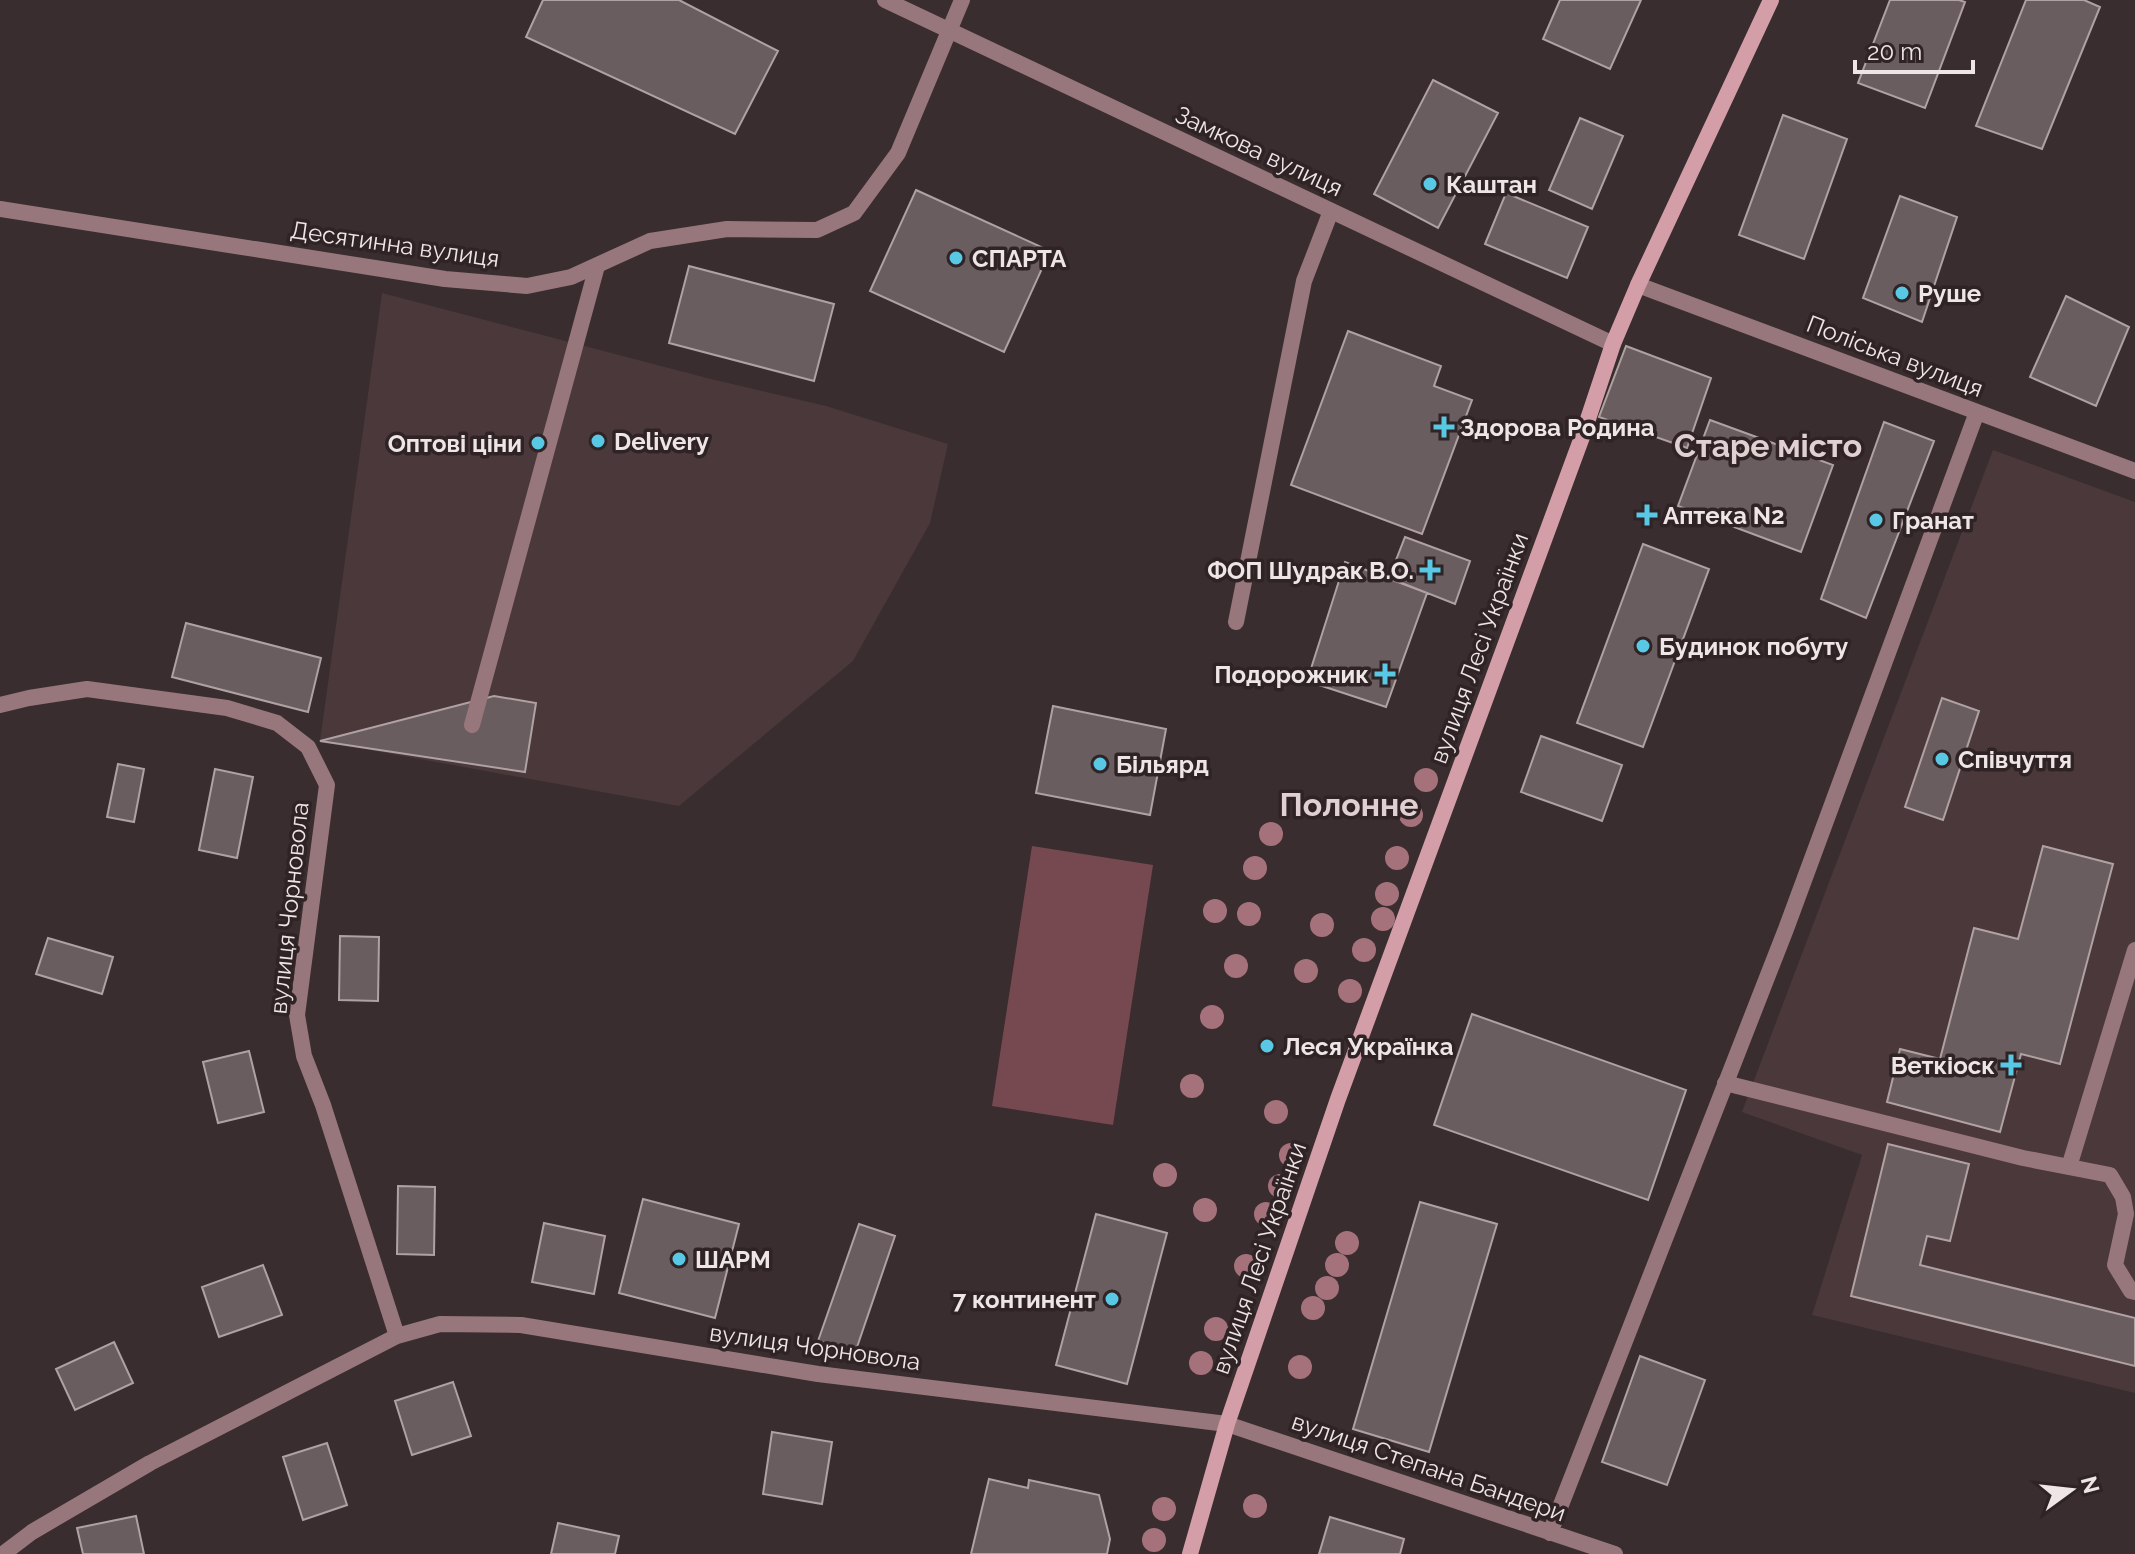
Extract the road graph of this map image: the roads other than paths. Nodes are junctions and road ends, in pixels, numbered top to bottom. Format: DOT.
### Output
graph roads {
  1 [pos="885,0"];
  2 [pos="962,0"];
  3 [pos="1771,0"];
  4 [pos="949,31"];
  5 [pos="0,209"];
  6 [pos="1331,211"];
  7 [pos="597,266"];
  8 [pos="1638,285"];
  9 [pos="1613,344"];
  10 [pos="1977,412"];
  11 [pos="2135,471"];
  12 [pos="1236,622"];
  13 [pos="0,705"];
  14 [pos="472,725"];
  15 [pos="2135,950"];
  16 [pos="1725,1083"];
  17 [pos="2069,1167"];
  18 [pos="2135,1292"];
  19 [pos="397,1336"];
  20 [pos="1227,1424"];
  21 [pos="1550,1533"];
  22 [pos="3,1554"];
  23 [pos="1190,1554"];
  24 [pos="1615,1554"];
  1 -- 4 [label="street, Замкова вулиця"];
  2 -- 4 [label="street, Десятинна вулиця"];
  3 -- 8 [label="main road, вулиця Лесі Українки"];
  4 -- 6 [label="street, Замкова вулиця"];
  4 -- 7 [label="street, Десятинна вулиця"];
  5 -- 7 [label="street, Десятинна вулиця"];
  6 -- 9 [label="street, Замкова вулиця"];
  6 -- 12 [label="street"];
  7 -- 14 [label="street"];
  8 -- 9 [label="main road, вулиця Лесі Українки"];
  8 -- 10 [label="street, Поліська вулиця"];
  9 -- 20 [label="main road, вулиця Лесі Українки"];
  10 -- 11 [label="street, Поліська вулиця"];
  10 -- 16 [label="street"];
  13 -- 19 [label="street, вулиця Чорновола"];
  15 -- 17 [label="street"];
  16 -- 17 [label="street"];
  16 -- 21 [label="street"];
  17 -- 18 [label="street"];
  19 -- 20 [label="street, вулиця Чорновола"];
  19 -- 22 [label="street, вулиця Чорновола"];
  20 -- 21 [label="street, вулиця Степана Бандери"];
  20 -- 23 [label="main road, вулиця Лесі Українки"];
  21 -- 24 [label="street, вулиця Степана Бандери"];
}
